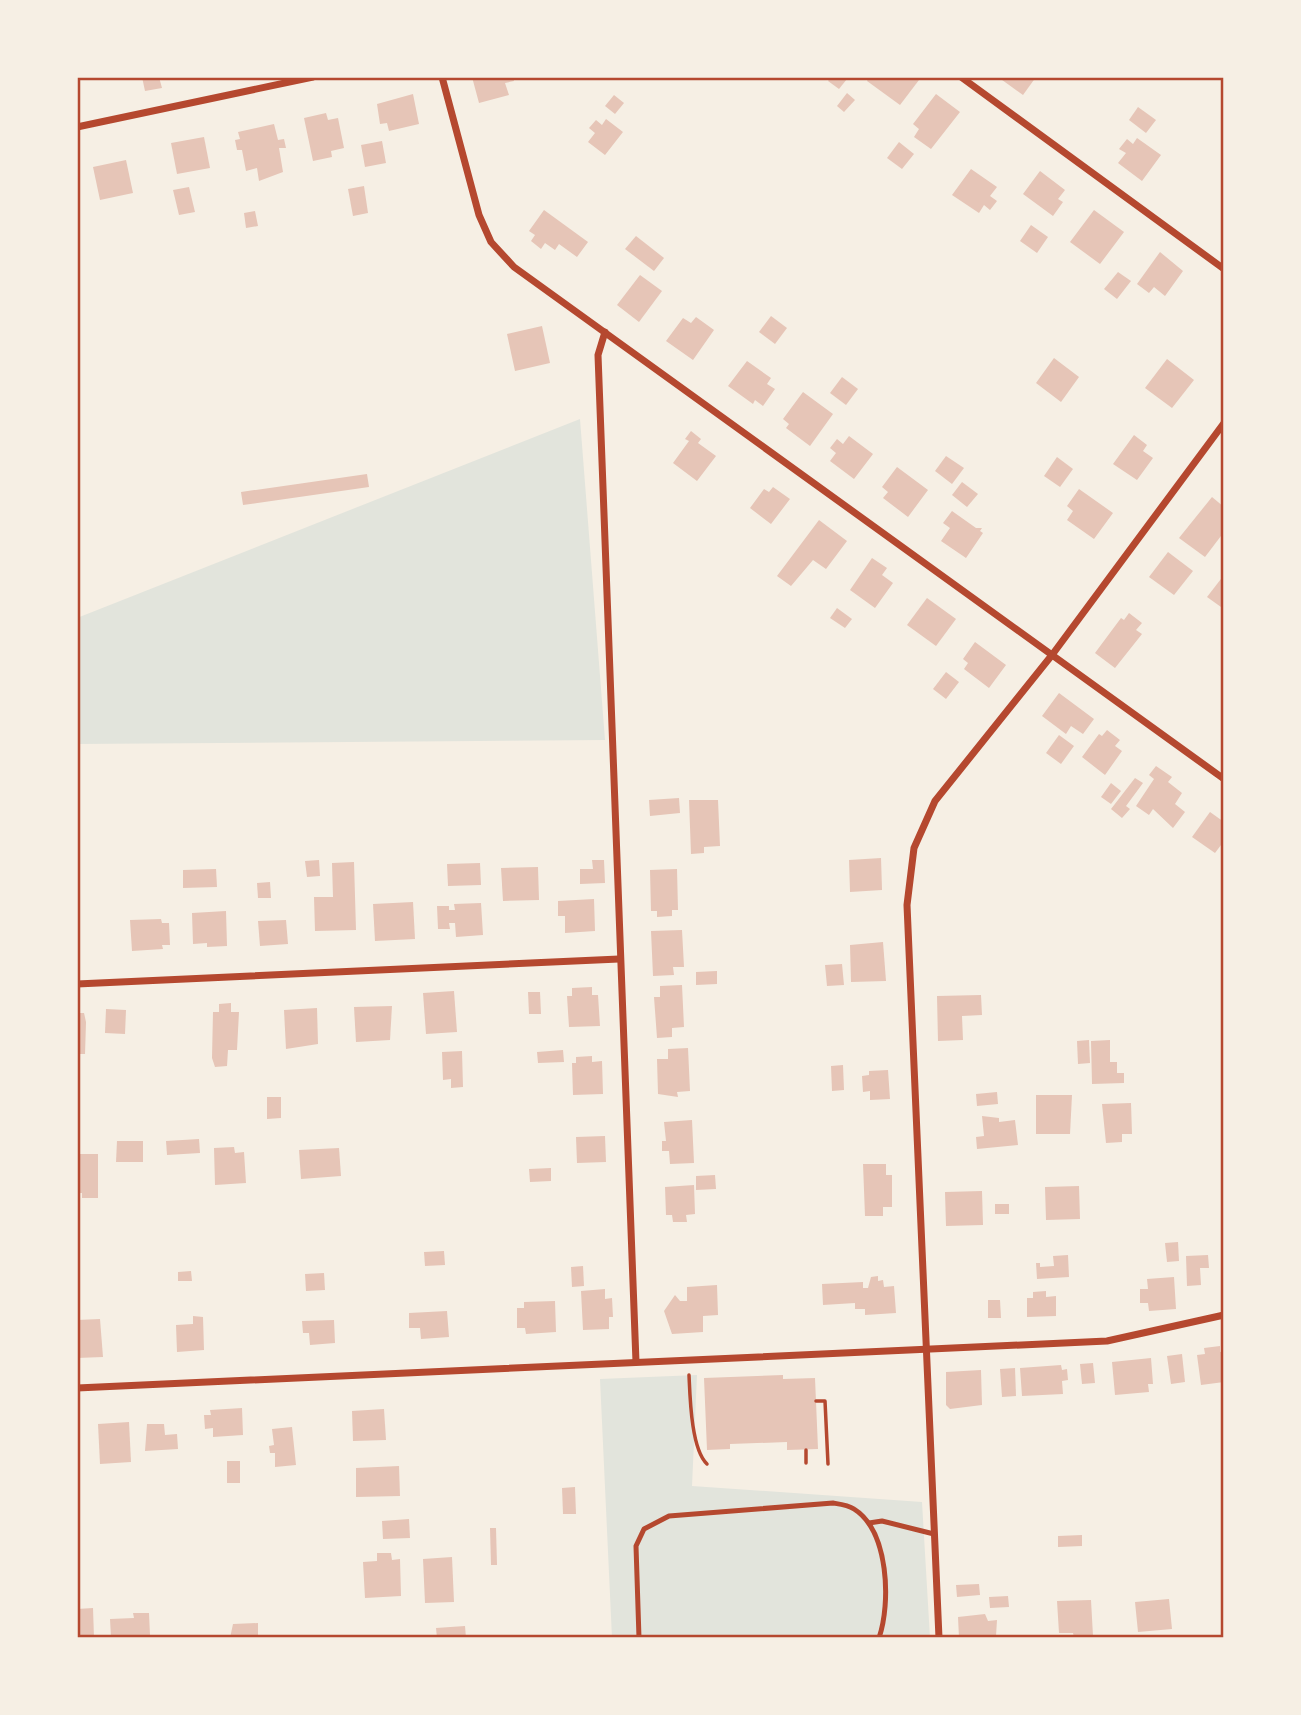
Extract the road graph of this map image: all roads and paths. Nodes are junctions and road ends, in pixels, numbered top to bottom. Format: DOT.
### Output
graph roads {
  1 [pos="313,77"];
  2 [pos="442,77"];
  3 [pos="961,77"];
  4 [pos="77,127"];
  5 [pos="1224,269"];
  6 [pos="605,332"];
  7 [pos="1224,423"];
  8 [pos="1052,655"];
  9 [pos="1224,779"];
  10 [pos="619,958"];
  11 [pos="77,984"];
  12 [pos="1224,1315"];
  13 [pos="927,1349"];
  14 [pos="687,1360"];
  15 [pos="636,1362"];
  16 [pos="77,1388"];
  17 [pos="816,1401"];
  18 [pos="806,1450"];
  19 [pos="806,1463"];
  20 [pos="707,1464"];
  21 [pos="828,1464"];
  22 [pos="869,1523"];
  23 [pos="934,1534"];
  24 [pos="639,1638"];
  25 [pos="879,1638"];
  26 [pos="939,1638"];
  1 -- 4 [label="street"];
  2 -- 6 [label="street"];
  3 -- 5 [label="street"];
  6 -- 8 [label="street"];
  6 -- 10 [label="street"];
  7 -- 8 [label="street"];
  8 -- 9 [label="street"];
  8 -- 13 [label="street"];
  10 -- 11 [label="street"];
  10 -- 15 [label="street"];
  12 -- 13 [label="street"];
  13 -- 14 [label="street"];
  13 -- 23 [label="street"];
  14 -- 15 [label="street"];
  14 -- 20 [label="path"];
  15 -- 16 [label="street"];
  17 -- 21 [label="path"];
  18 -- 19 [label="path"];
  22 -- 23 [label="lane"];
  22 -- 24 [label="lane"];
  22 -- 25 [label="lane"];
  23 -- 26 [label="street"];
}
